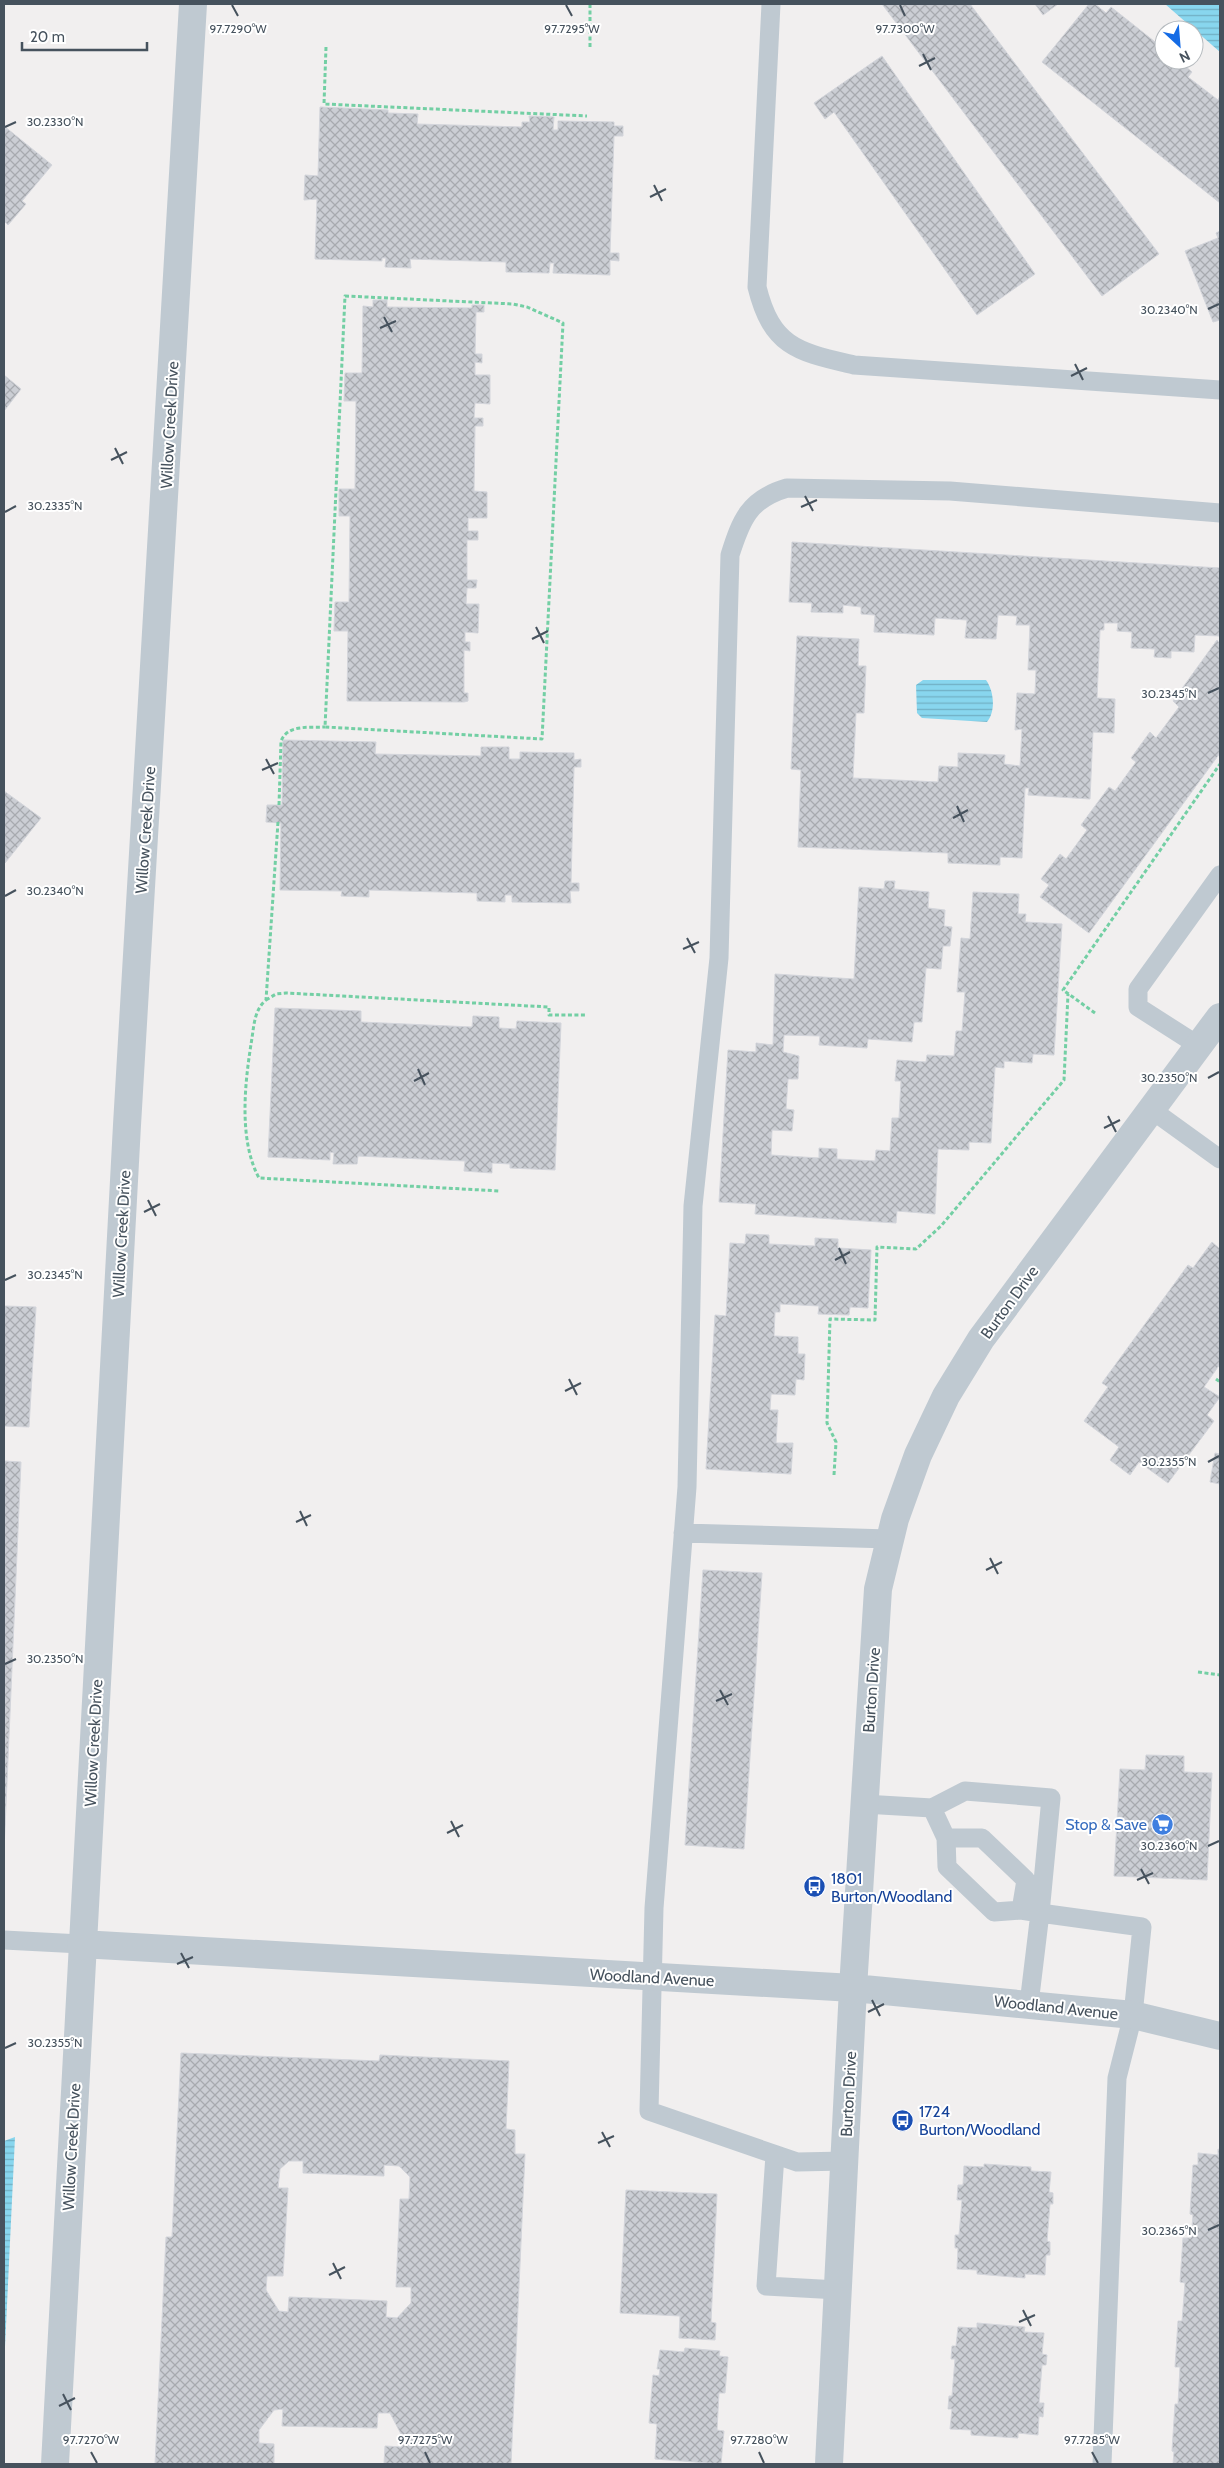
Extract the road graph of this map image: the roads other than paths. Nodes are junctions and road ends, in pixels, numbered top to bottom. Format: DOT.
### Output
graph roads {
  1 [pos="193,4"];
  2 [pos="771,4"];
  3 [pos="1220,390"];
  4 [pos="1220,513"];
  5 [pos="1220,875"];
  6 [pos="1220,1017"];
  7 [pos="1198,1046"];
  8 [pos="1152,1110"];
  9 [pos="1220,1159"];
  10 [pos="684,1533"];
  11 [pos="889,1539"];
  12 [pos="864,1804"];
  13 [pos="932,1808"];
  14 [pos="946,1838"];
  15 [pos="1021,1910"];
  16 [pos="1040,1913"];
  17 [pos="4,1940"];
  18 [pos="81,1944"];
  19 [pos="653,1977"];
  20 [pos="853,1988"];
  21 [pos="1030,2004"];
  22 [pos="1133,2016"];
  23 [pos="1220,2036"];
  24 [pos="774,2155"];
  25 [pos="845,2161"];
  26 [pos="838,2290"];
  27 [pos="55,2464"];
  28 [pos="829,2464"];
  29 [pos="1102,2464"];
  1 -- 18 [label="street, Willow Creek Drive"];
  2 -- 3 [label="lane"];
  4 -- 10 [label="lane"];
  5 -- 7 [label="lane"];
  6 -- 7 [label="street, Burton Drive"];
  7 -- 8 [label="street, Burton Drive"];
  8 -- 9 [label="lane"];
  8 -- 11 [label="street, Burton Drive"];
  10 -- 11 [label="lane"];
  10 -- 19 [label="lane"];
  11 -- 12 [label="street, Burton Drive"];
  12 -- 13 [label="lane"];
  12 -- 20 [label="street, Burton Drive"];
  13 -- 14 [label="lane"];
  13 -- 16 [label="lane"];
  14 -- 15 [label="lane"];
  14 -- 15 [label="lane"];
  15 -- 16 [label="lane"];
  16 -- 21 [label="lane"];
  16 -- 22 [label="lane"];
  17 -- 18 [label="lane"];
  18 -- 19 [label="street, Woodland Avenue"];
  18 -- 27 [label="street, Willow Creek Drive"];
  19 -- 20 [label="street, Woodland Avenue"];
  19 -- 24 [label="lane"];
  20 -- 21 [label="street, Woodland Avenue"];
  20 -- 25 [label="street, Burton Drive"];
  21 -- 22 [label="street, Woodland Avenue"];
  22 -- 23 [label="street, Woodland Avenue"];
  22 -- 29 [label="lane"];
  24 -- 25 [label="lane"];
  24 -- 26 [label="lane"];
  25 -- 26 [label="street, Burton Drive"];
  26 -- 28 [label="street, Burton Drive"];
}
